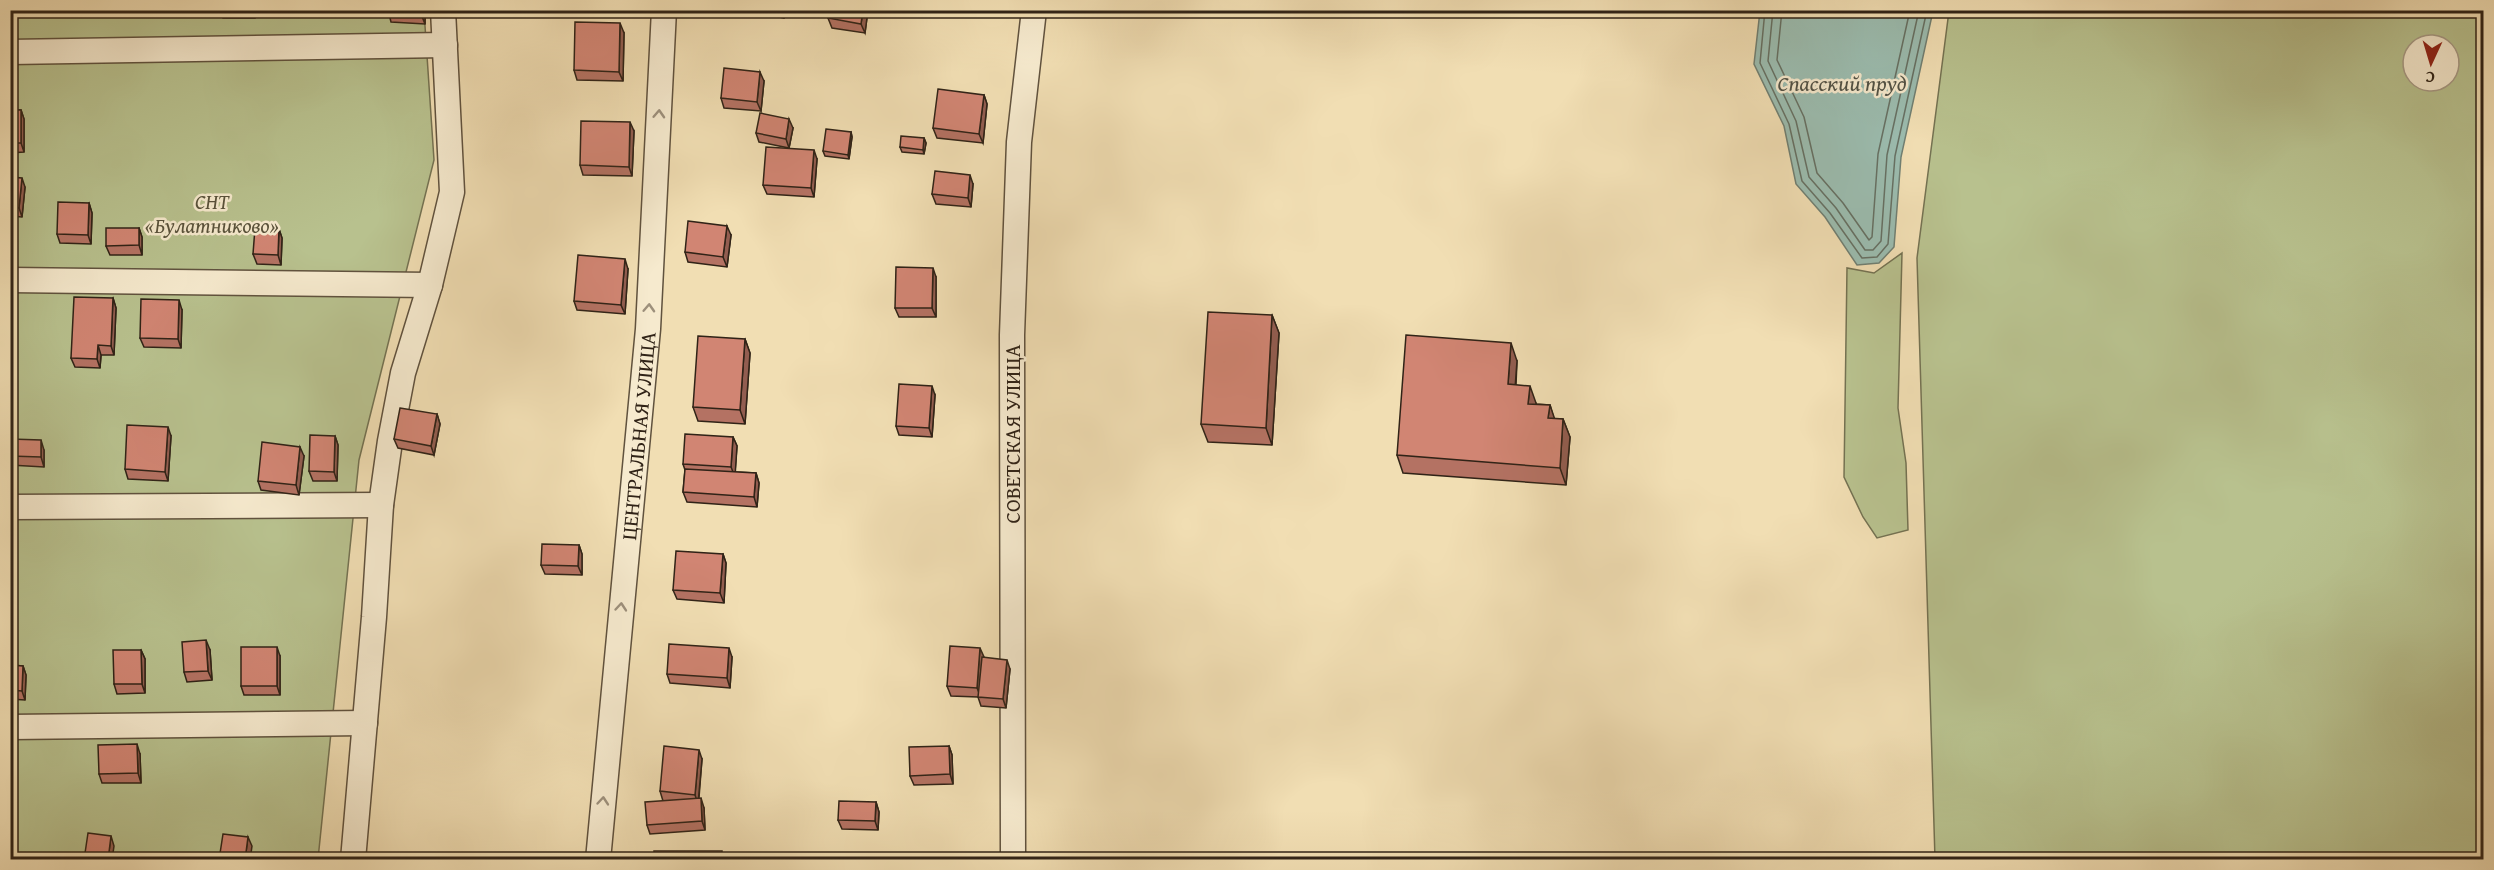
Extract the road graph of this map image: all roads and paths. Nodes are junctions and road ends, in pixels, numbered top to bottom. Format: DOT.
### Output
graph roads {
  1 [pos="443,10"];
  2 [pos="664,10"];
  3 [pos="1035,10"];
  4 [pos="445,45"];
  5 [pos="10,52"];
  6 [pos="10,280"];
  7 [pos="430,285"];
  8 [pos="381,505"];
  9 [pos="10,507"];
  10 [pos="365,723"];
  11 [pos="10,727"];
  12 [pos="353,860"];
  13 [pos="598,860"];
  14 [pos="1013,860"];
  1 -- 4 [label="street"];
  13 -- 2 [label="street, ЦЕНТРАЛЬНАЯ УЛИЦА, one-way"];
  3 -- 14 [label="street, СОВЕТСКАЯ УЛИЦА"];
  4 -- 5 [label="street"];
  4 -- 7 [label="street"];
  6 -- 7 [label="street"];
  7 -- 8 [label="street"];
  8 -- 9 [label="street"];
  8 -- 10 [label="street"];
  10 -- 11 [label="street"];
  10 -- 12 [label="street"];
}
